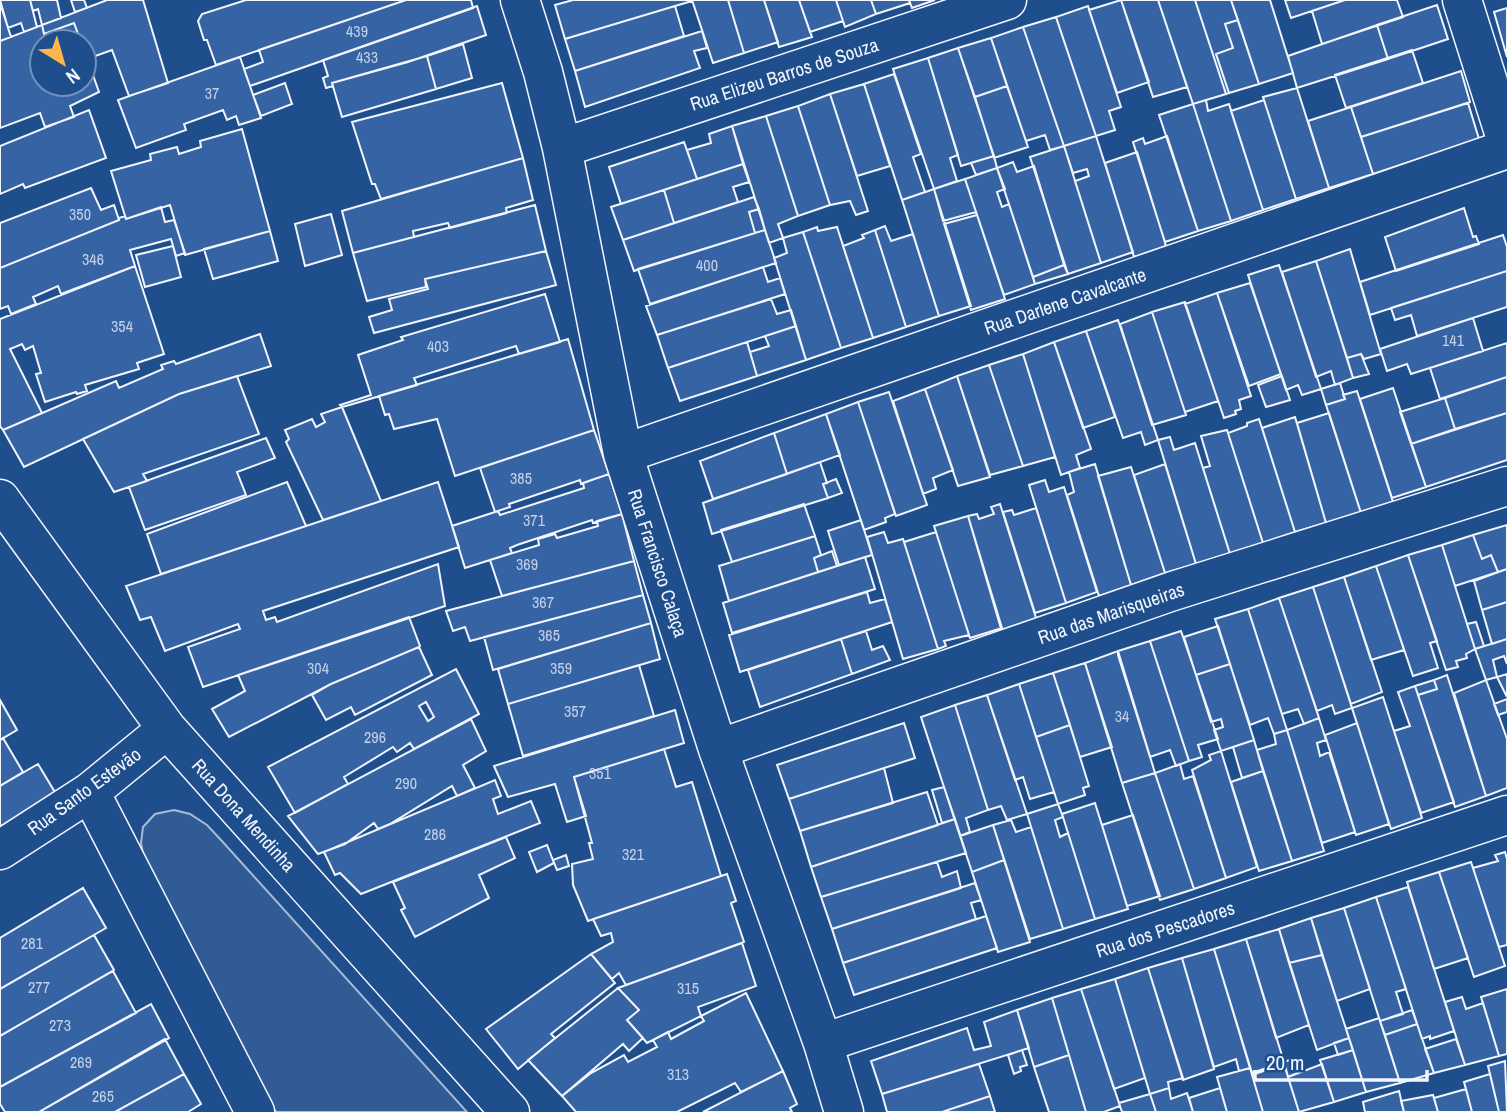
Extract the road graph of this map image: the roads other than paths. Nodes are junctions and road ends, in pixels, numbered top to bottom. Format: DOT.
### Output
graph roads {
  1 [pos="520,0"];
  2 [pos="1007,0"];
  3 [pos="1462,0"];
  4 [pos="1507,142"];
  5 [pos="562,148"];
  6 [pos="1507,149"];
  7 [pos="624,454"];
  8 [pos="1507,486"];
  9 [pos="0,499"];
  10 [pos="167,729"];
  11 [pos="718,749"];
  12 [pos="90,792"];
  13 [pos="1507,815"];
  14 [pos="0,850"];
  15 [pos="823,1043"];
  16 [pos="256,1112"];
  17 [pos="510,1112"];
  18 [pos="844,1112"];
  1 -- 5 [label="street, Rua Francisco Calaça"];
  2 -- 5 [label="street, Rua Elizeu Barros de Souza"];
  3 -- 4 [label="street"];
  5 -- 7 [label="street, Rua Francisco Calaça"];
  6 -- 7 [label="street, Rua Darlene Cavalcante"];
  7 -- 11 [label="street, Rua Francisco Calaça"];
  8 -- 11 [label="street, Rua das Marisqueiras"];
  9 -- 10 [label="street, Rua Dona Mendinha"];
  10 -- 12 [label="street, Rua Santo Estevão"];
  10 -- 17 [label="street, Rua Dona Mendinha"];
  11 -- 15 [label="street, Rua Francisco Calaça"];
  12 -- 14 [label="street, Rua Santo Estevão"];
  12 -- 16 [label="street"];
  13 -- 15 [label="street, Rua dos Pescadores"];
  15 -- 18 [label="street, Rua Francisco Calaça"];
}
